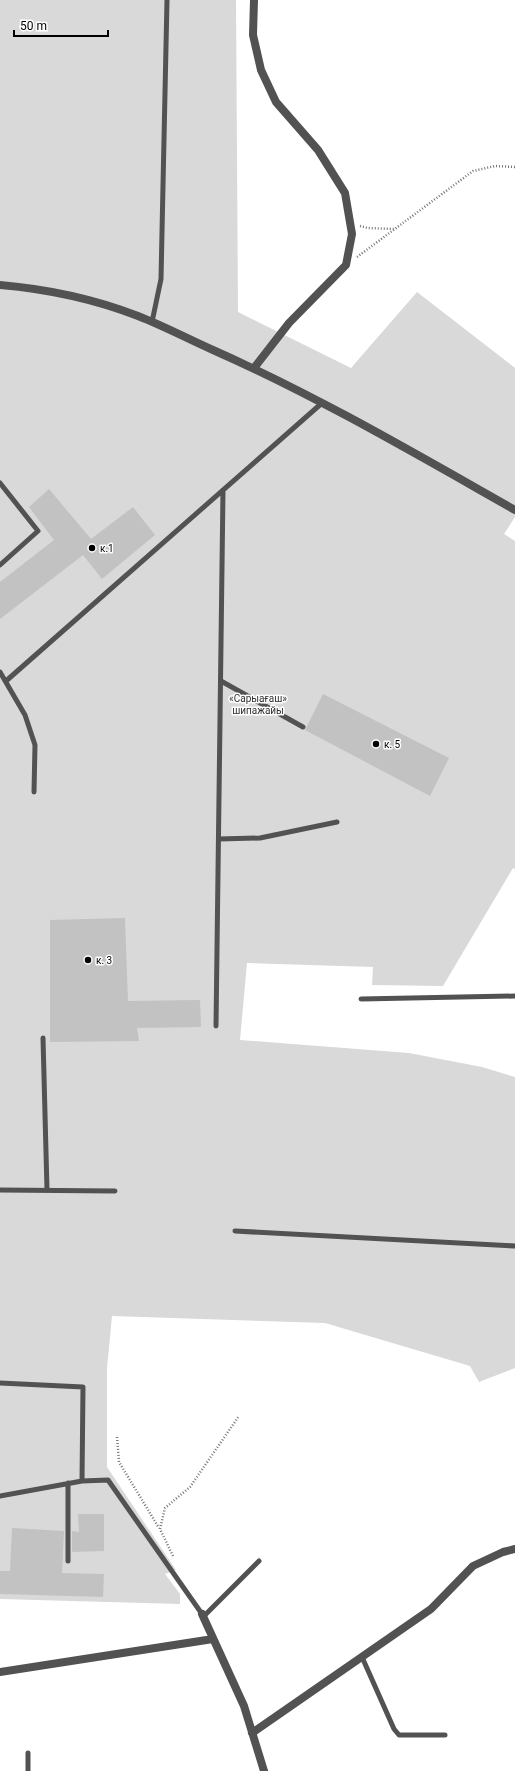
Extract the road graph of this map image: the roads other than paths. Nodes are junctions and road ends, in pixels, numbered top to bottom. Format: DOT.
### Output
graph roads {
  1 [pos="167,0"];
  2 [pos="254,0"];
  3 [pos="0,285"];
  4 [pos="152,322"];
  5 [pos="254,368"];
  6 [pos="322,403"];
  7 [pos="0,483"];
  8 [pos="224,490"];
  9 [pos="515,510"];
  10 [pos="0,564"];
  11 [pos="0,672"];
  12 [pos="6,681"];
  13 [pos="221,681"];
  14 [pos="304,727"];
  15 [pos="34,792"];
  16 [pos="337,822"];
  17 [pos="218,839"];
  18 [pos="515,996"];
  19 [pos="360,999"];
  20 [pos="216,1026"];
  21 [pos="44,1038"];
  22 [pos="0,1190"];
  23 [pos="47,1190"];
  24 [pos="115,1191"];
  25 [pos="235,1231"];
  26 [pos="515,1246"];
  27 [pos="0,1384"];
  28 [pos="82,1481"];
  29 [pos="68,1483"];
  30 [pos="0,1496"];
  31 [pos="515,1549"];
  32 [pos="68,1561"];
  33 [pos="259,1561"];
  34 [pos="202,1615"];
  35 [pos="213,1639"];
  36 [pos="362,1657"];
  37 [pos="0,1672"];
  38 [pos="252,1733"];
  39 [pos="445,1735"];
  40 [pos="28,1753"];
  41 [pos="28,1771"];
  42 [pos="264,1771"];
  1 -- 4 [label="lane"];
  2 -- 5 [label="street"];
  3 -- 4 [label="street"];
  4 -- 5 [label="street"];
  5 -- 6 [label="street"];
  6 -- 8 [label="lane"];
  6 -- 9 [label="street"];
  7 -- 10 [label="lane"];
  8 -- 12 [label="lane"];
  8 -- 13 [label="lane"];
  11 -- 12 [label="lane"];
  12 -- 15 [label="lane"];
  13 -- 14 [label="lane"];
  13 -- 17 [label="lane"];
  16 -- 17 [label="lane"];
  17 -- 20 [label="lane"];
  18 -- 19 [label="lane"];
  21 -- 23 [label="lane"];
  22 -- 23 [label="lane"];
  23 -- 24 [label="lane"];
  25 -- 26 [label="lane"];
  27 -- 28 [label="lane"];
  28 -- 29 [label="lane"];
  28 -- 34 [label="lane"];
  29 -- 30 [label="lane"];
  29 -- 32 [label="lane"];
  31 -- 36 [label="street"];
  33 -- 34 [label="lane"];
  34 -- 35 [label="street"];
  35 -- 37 [label="street"];
  35 -- 38 [label="street"];
  36 -- 38 [label="street"];
  36 -- 39 [label="lane"];
  38 -- 42 [label="street"];
  40 -- 41 [label="lane"];
}
